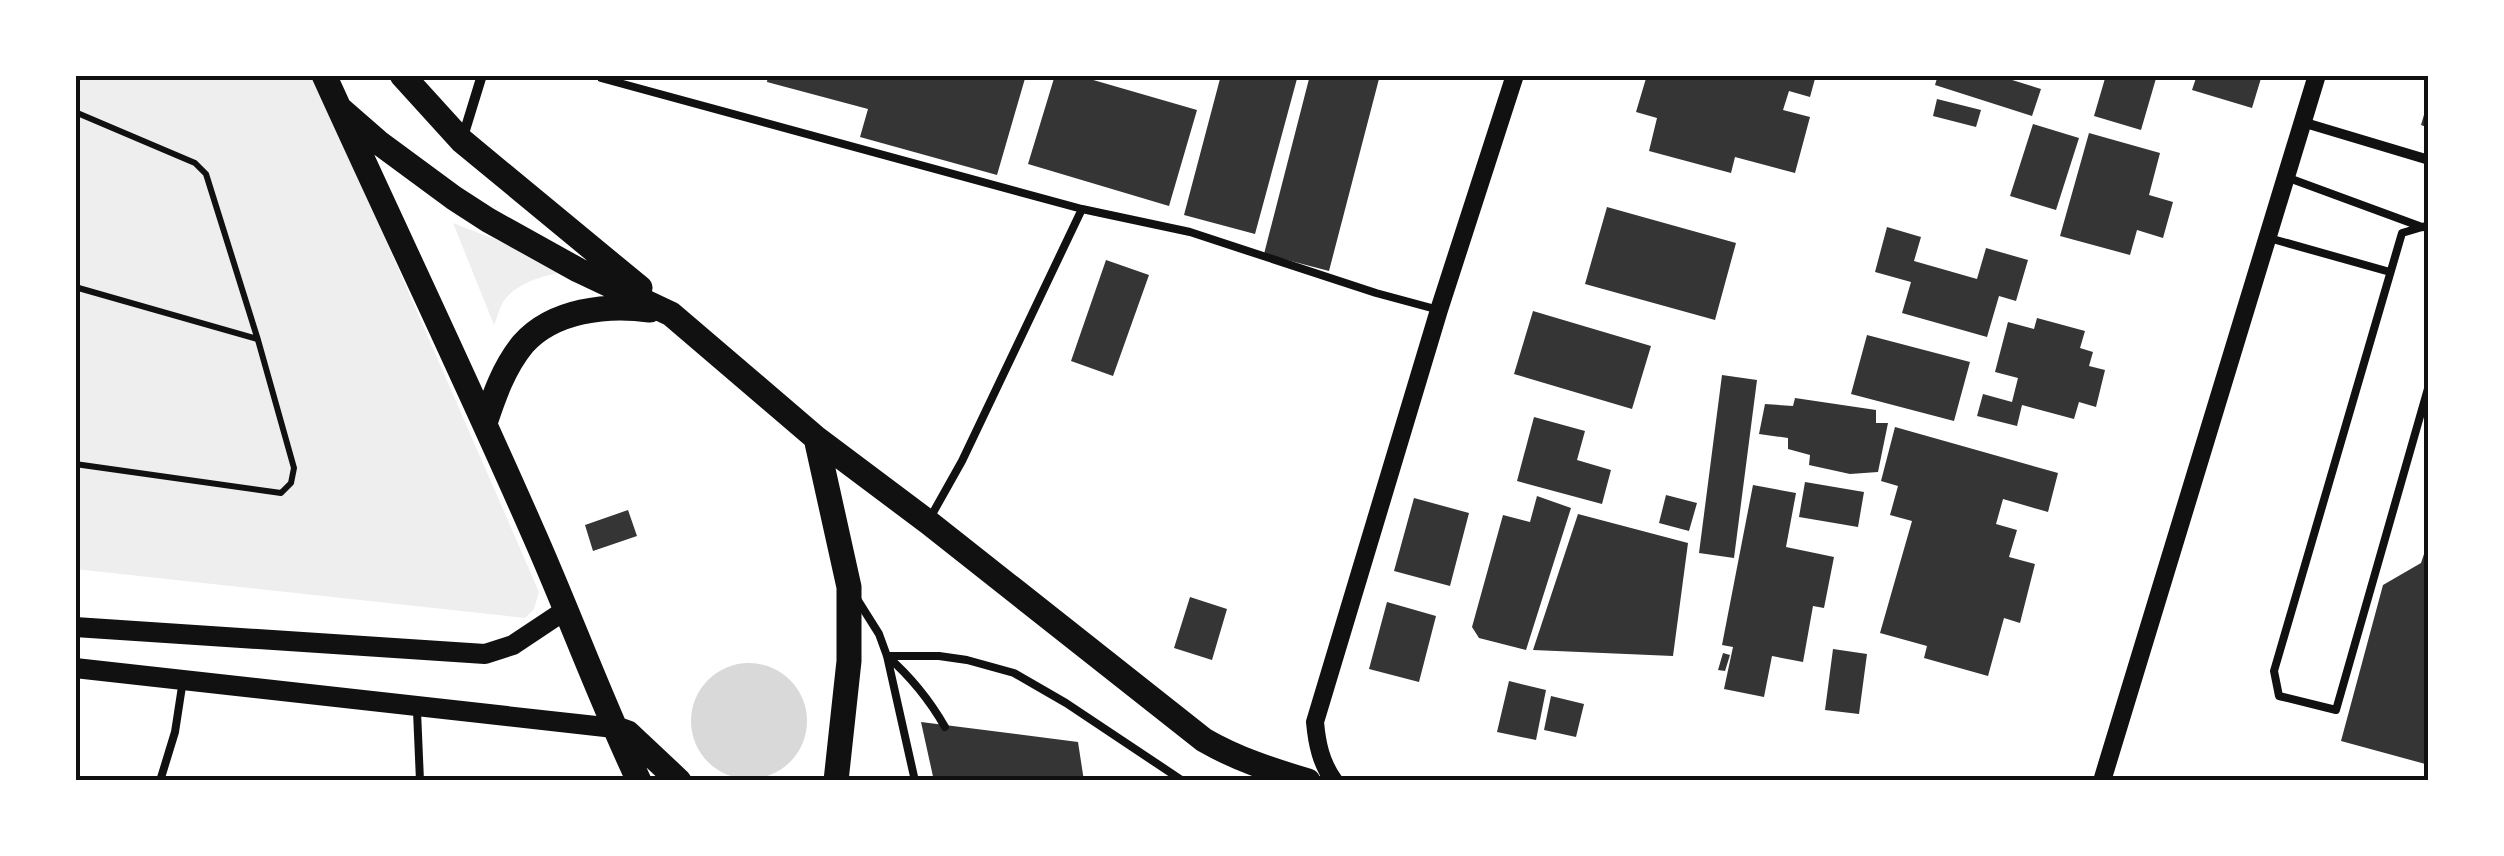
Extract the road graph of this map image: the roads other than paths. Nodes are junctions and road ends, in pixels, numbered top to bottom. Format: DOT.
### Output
graph roads {
  1 [pos="324,75"];
  2 [pos="402,75"];
  3 [pos="482,75"];
  4 [pos="600,75"];
  5 [pos="1515,75"];
  6 [pos="2317,75"];
  7 [pos="339,108"];
  8 [pos="2302,122"];
  9 [pos="462,142"];
  10 [pos="2429,160"];
  11 [pos="2286,177"];
  12 [pos="1082,209"];
  13 [pos="2425,226"];
  14 [pos="2268,238"];
  15 [pos="2390,272"];
  16 [pos="1438,310"];
  17 [pos="671,314"];
  18 [pos="2429,385"];
  19 [pos="485,423"];
  20 [pos="816,438"];
  21 [pos="928,522"];
  22 [pos="849,587"];
  23 [pos="567,610"];
  24 [pos="75,627"];
  25 [pos="886,656"];
  26 [pos="75,668"];
  27 [pos="183,680"];
  28 [pos="416,706"];
  29 [pos="945,727"];
  30 [pos="614,728"];
  31 [pos="160,781"];
  32 [pos="420,781"];
  33 [pos="639,781"];
  34 [pos="679,781"];
  35 [pos="836,781"];
  36 [pos="915,781"];
  37 [pos="1182,781"];
  38 [pos="1308,781"];
  39 [pos="1334,781"];
  40 [pos="2102,781"];
  1 -- 7 [label="main road"];
  2 -- 9 [label="main road"];
  3 -- 9 [label="street"];
  4 -- 12 [label="lane"];
  5 -- 16 [label="street"];
  6 -- 8 [label="street"];
  7 -- 17 [label="main road"];
  7 -- 19 [label="main road"];
  8 -- 10 [label="street"];
  8 -- 11 [label="street"];
  9 -- 17 [label="main road"];
  11 -- 13 [label="lane"];
  11 -- 14 [label="street"];
  12 -- 16 [label="lane"];
  12 -- 21 [label="lane"];
  13 -- 15 [label="lane"];
  14 -- 15 [label="lane"];
  14 -- 40 [label="street"];
  15 -- 18 [label="lane"];
  16 -- 39 [label="street"];
  17 -- 19 [label="main road"];
  17 -- 20 [label="main road"];
  19 -- 23 [label="main road"];
  20 -- 21 [label="main road"];
  20 -- 22 [label="main road"];
  21 -- 38 [label="main road"];
  22 -- 25 [label="lane"];
  22 -- 35 [label="main road"];
  23 -- 24 [label="main road"];
  23 -- 30 [label="main road"];
  25 -- 29 [label="lane"];
  25 -- 36 [label="lane"];
  25 -- 37 [label="lane"];
  26 -- 27 [label="main road"];
  27 -- 28 [label="main road"];
  27 -- 31 [label="lane"];
  28 -- 30 [label="main road"];
  28 -- 32 [label="lane"];
  30 -- 33 [label="main road"];
  30 -- 34 [label="main road"];
}
